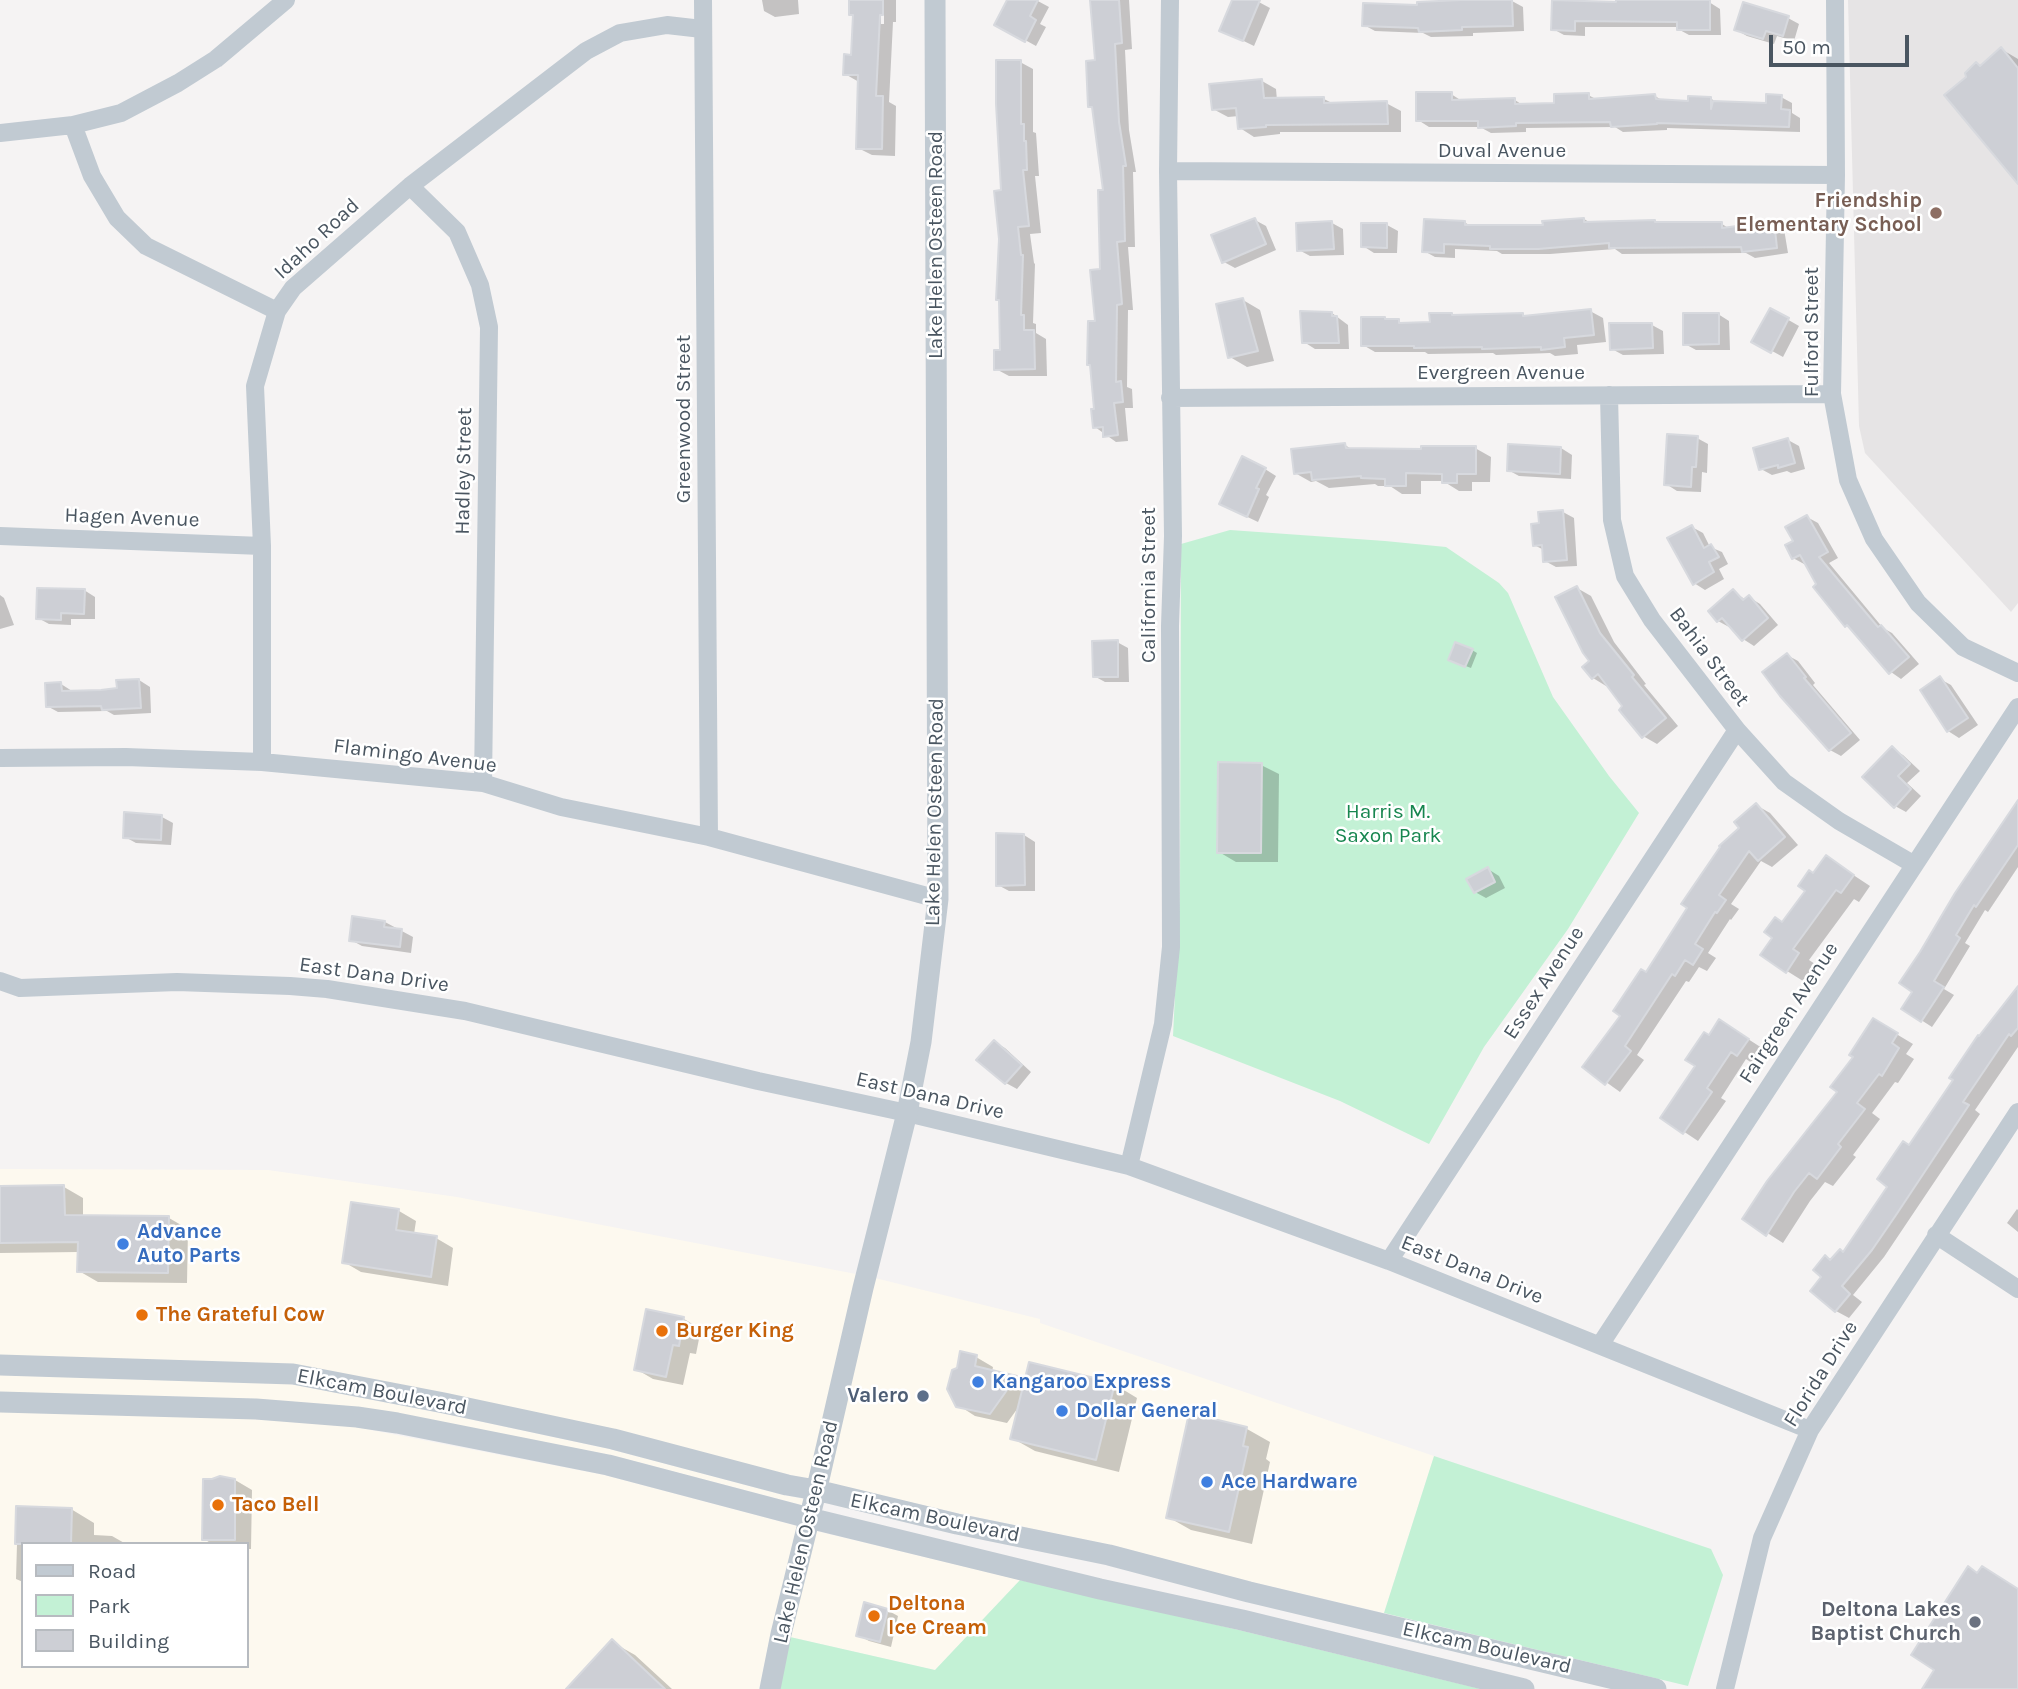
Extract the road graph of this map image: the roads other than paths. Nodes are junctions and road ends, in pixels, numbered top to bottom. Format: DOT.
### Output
graph roads {
  1 [pos="286,0"];
  2 [pos="703,0"];
  3 [pos="935,0"];
  4 [pos="1170,0"];
  5 [pos="1835,0"];
  6 [pos="268,6"];
  7 [pos="702,29"];
  8 [pos="73,125"];
  9 [pos="0,133"];
  10 [pos="1168,171"];
  11 [pos="1836,176"];
  12 [pos="410,186"];
  13 [pos="277,311"];
  14 [pos="1832,394"];
  15 [pos="1609,395"];
  16 [pos="1170,398"];
  17 [pos="0,536"];
  18 [pos="262,546"];
  19 [pos="2018,673"];
  20 [pos="2018,706"];
  21 [pos="1737,730"];
  22 [pos="0,758"];
  23 [pos="262,762"];
  24 [pos="483,783"];
  25 [pos="709,837"];
  26 [pos="1913,864"];
  27 [pos="938,899"];
  28 [pos="0,981"];
  29 [pos="2018,1112"];
  30 [pos="908,1113"];
  31 [pos="1129,1166"];
  32 [pos="1936,1235"];
  33 [pos="1389,1261"];
  34 [pos="2018,1289"];
  35 [pos="1600,1345"];
  36 [pos="0,1365"];
  37 [pos="0,1402"];
  38 [pos="1810,1430"];
  39 [pos="816,1490"];
  40 [pos="809,1518"];
  41 [pos="770,1689"];
  42 [pos="1524,1689"];
  43 [pos="1656,1689"];
  44 [pos="1725,1689"];
  1 -- 6 [label="street"];
  2 -- 7 [label="street, Greenwood Street"];
  3 -- 27 [label="street, Lake Helen Osteen Road"];
  4 -- 10 [label="street, California Street"];
  5 -- 11 [label="street, Fulford Street"];
  6 -- 8 [label="street"];
  7 -- 12 [label="street, Idaho Road"];
  7 -- 25 [label="street, Greenwood Street"];
  8 -- 9 [label="street"];
  8 -- 13 [label="street"];
  10 -- 11 [label="street, Duval Avenue"];
  10 -- 16 [label="street, California Street"];
  11 -- 14 [label="street, Fulford Street"];
  12 -- 13 [label="street, Idaho Road"];
  12 -- 24 [label="street, Hadley Street"];
  13 -- 18 [label="street, Idaho Road"];
  14 -- 15 [label="street, Evergreen Avenue"];
  14 -- 19 [label="street, Fulford Street"];
  15 -- 16 [label="street, Evergreen Avenue"];
  15 -- 21 [label="street, Bahia Street"];
  16 -- 31 [label="street, California Street"];
  17 -- 18 [label="street, Hagen Avenue"];
  18 -- 23 [label="street, Idaho Road"];
  20 -- 26 [label="street, Fairgreen Avenue"];
  21 -- 26 [label="street, Bahia Street"];
  21 -- 33 [label="street, Essex Avenue"];
  22 -- 23 [label="street, Flamingo Avenue"];
  23 -- 24 [label="street, Flamingo Avenue"];
  24 -- 25 [label="street, Flamingo Avenue"];
  25 -- 27 [label="street, Flamingo Avenue"];
  26 -- 35 [label="street, Fairgreen Avenue"];
  27 -- 30 [label="street, Lake Helen Osteen Road"];
  28 -- 30 [label="street, East Dana Drive"];
  29 -- 32 [label="street, Florida Drive"];
  30 -- 31 [label="street, East Dana Drive"];
  30 -- 39 [label="street, Lake Helen Osteen Road"];
  31 -- 33 [label="street, East Dana Drive"];
  32 -- 34 [label="street"];
  32 -- 38 [label="street, Florida Drive"];
  33 -- 35 [label="street, East Dana Drive"];
  35 -- 38 [label="street, East Dana Drive"];
  36 -- 39 [label="street, Elkcam Boulevard"];
  37 -- 40 [label="street, Elkcam Boulevard"];
  38 -- 44 [label="street, Florida Drive"];
  39 -- 40 [label="street, Lake Helen Osteen Road"];
  39 -- 43 [label="street, Elkcam Boulevard"];
  40 -- 41 [label="street, Lake Helen Osteen Road"];
  40 -- 42 [label="street, Elkcam Boulevard"];
}
